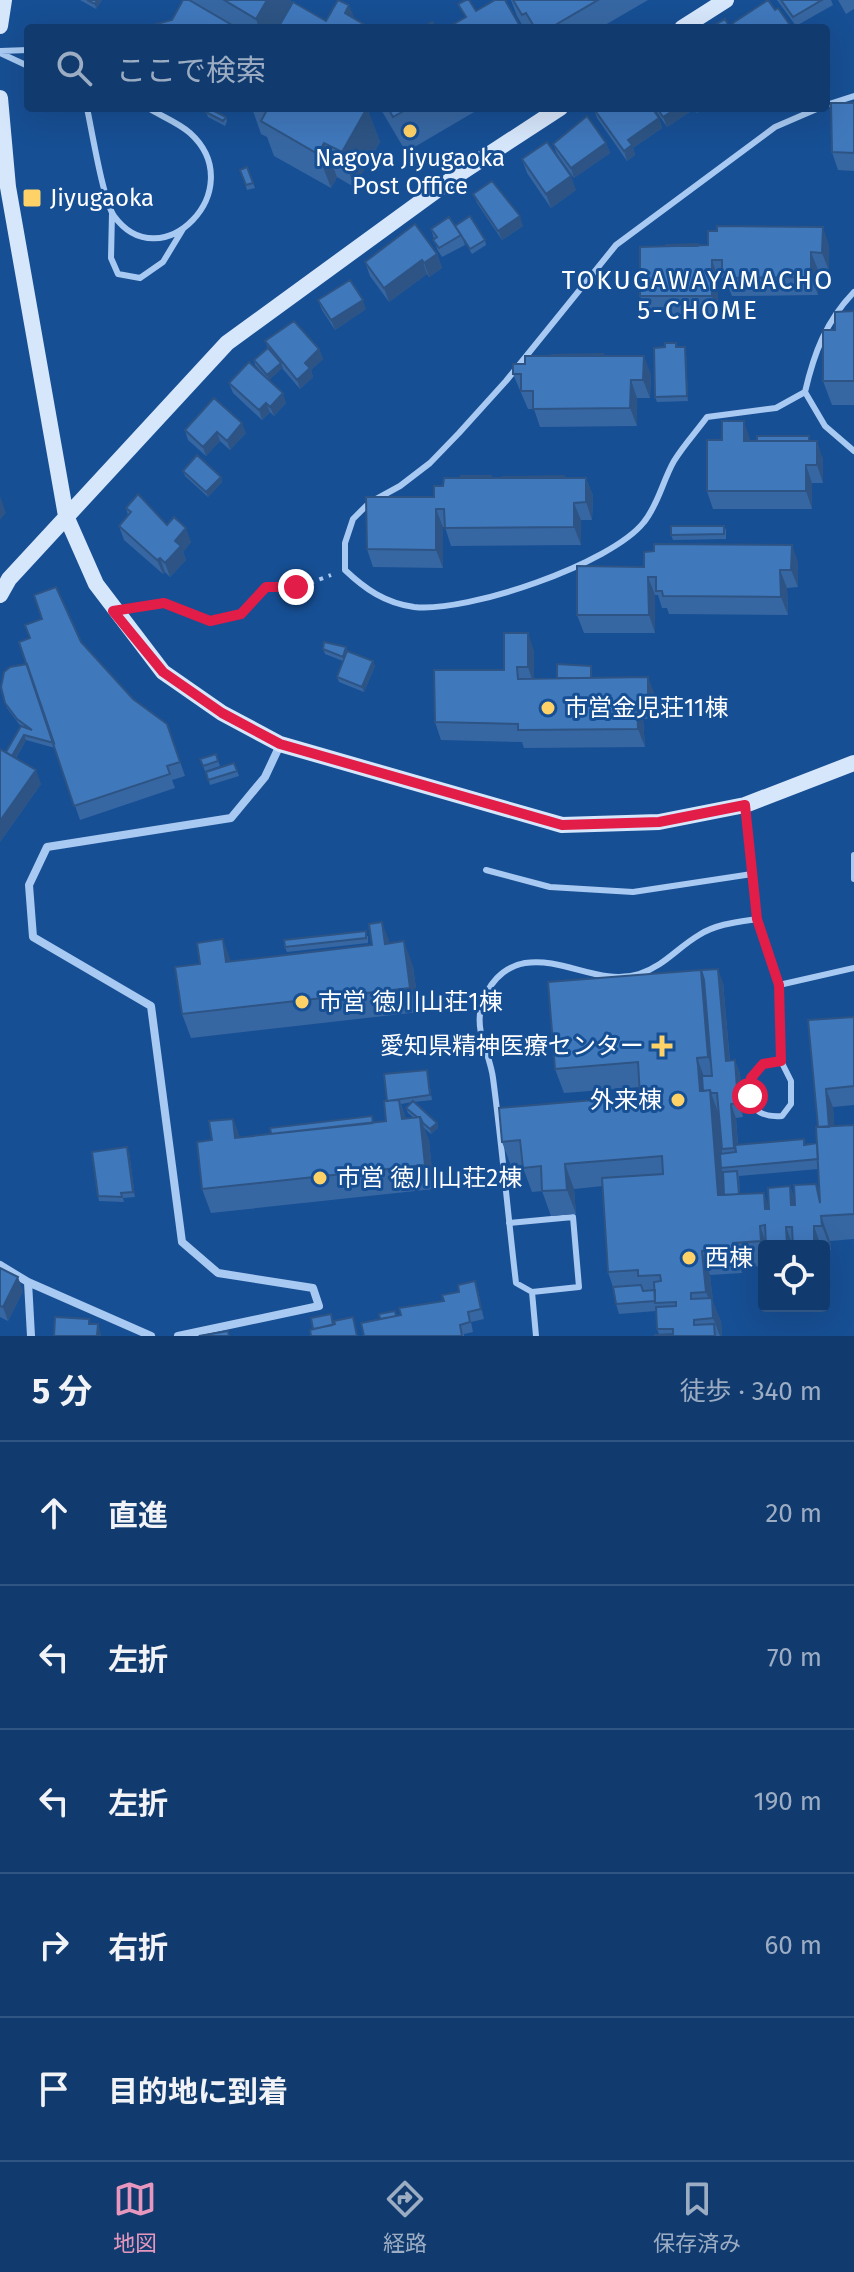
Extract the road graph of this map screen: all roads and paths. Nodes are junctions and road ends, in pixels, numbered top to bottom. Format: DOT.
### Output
graph roads {
  1 [pos="4,0"];
  2 [pos="726,0"];
  3 [pos="688,24"];
  4 [pos="0,26"];
  5 [pos="24,50"];
  6 [pos="0,52"];
  7 [pos="24,64"];
  8 [pos="854,96"];
  9 [pos="0,98"];
  10 [pos="830,104"];
  11 [pos="88,112"];
  12 [pos="155,112"];
  13 [pos="554,112"];
  14 [pos="810,112"];
  15 [pos="112,213"];
  16 [pos="183,229"];
  17 [pos="854,292"];
  18 [pos="805,392"];
  19 [pos="854,451"];
  20 [pos="66,516"];
  21 [pos="345,570"];
  22 [pos="296,587"];
  23 [pos="0,595"];
  24 [pos="113,611"];
  25 [pos="210,621"];
  26 [pos="280,744"];
  27 [pos="854,763"];
  28 [pos="745,805"];
  29 [pos="854,855"];
  30 [pos="486,870"];
  31 [pos="752,874"];
  32 [pos="854,879"];
  33 [pos="757,919"];
  34 [pos="854,968"];
  35 [pos="779,985"];
  36 [pos="781,1061"];
  37 [pos="509,1223"];
  38 [pos="0,1265"];
  39 [pos="28,1282"];
  40 [pos="532,1292"];
  41 [pos="31,1336"];
  42 [pos="151,1336"];
  43 [pos="178,1336"];
  44 [pos="536,1336"];
  1 -- 4 [label="street"];
  2 -- 3 [label="street"];
  5 -- 6 [label="lane"];
  6 -- 7 [label="lane"];
  8 -- 10 [label="lane"];
  9 -- 20 [label="street"];
  11 -- 15 [label="lane"];
  12 -- 16 [label="lane"];
  13 -- 20 [label="street"];
  14 -- 21 [label="lane"];
  15 -- 16 [label="lane"];
  15 -- 16 [label="lane"];
  17 -- 18 [label="lane"];
  18 -- 19 [label="lane"];
  18 -- 21 [label="lane"];
  20 -- 23 [label="street"];
  20 -- 24 [label="street"];
  21 -- 22 [label="path"];
  22 -- 25 [label="street"];
  24 -- 25 [label="path"];
  24 -- 26 [label="street"];
  26 -- 28 [label="street"];
  26 -- 43 [label="street"];
  27 -- 28 [label="street"];
  28 -- 31 [label="lane"];
  29 -- 32 [label="lane"];
  30 -- 31 [label="lane"];
  31 -- 33 [label="lane"];
  33 -- 35 [label="lane"];
  33 -- 37 [label="lane"];
  34 -- 35 [label="lane"];
  35 -- 36 [label="lane"];
  36 -- 36 [label="lane"];
  37 -- 40 [label="lane"];
  37 -- 40 [label="lane"];
  38 -- 39 [label="street"];
  39 -- 41 [label="street"];
  39 -- 42 [label="street"];
  40 -- 44 [label="lane"];
}
